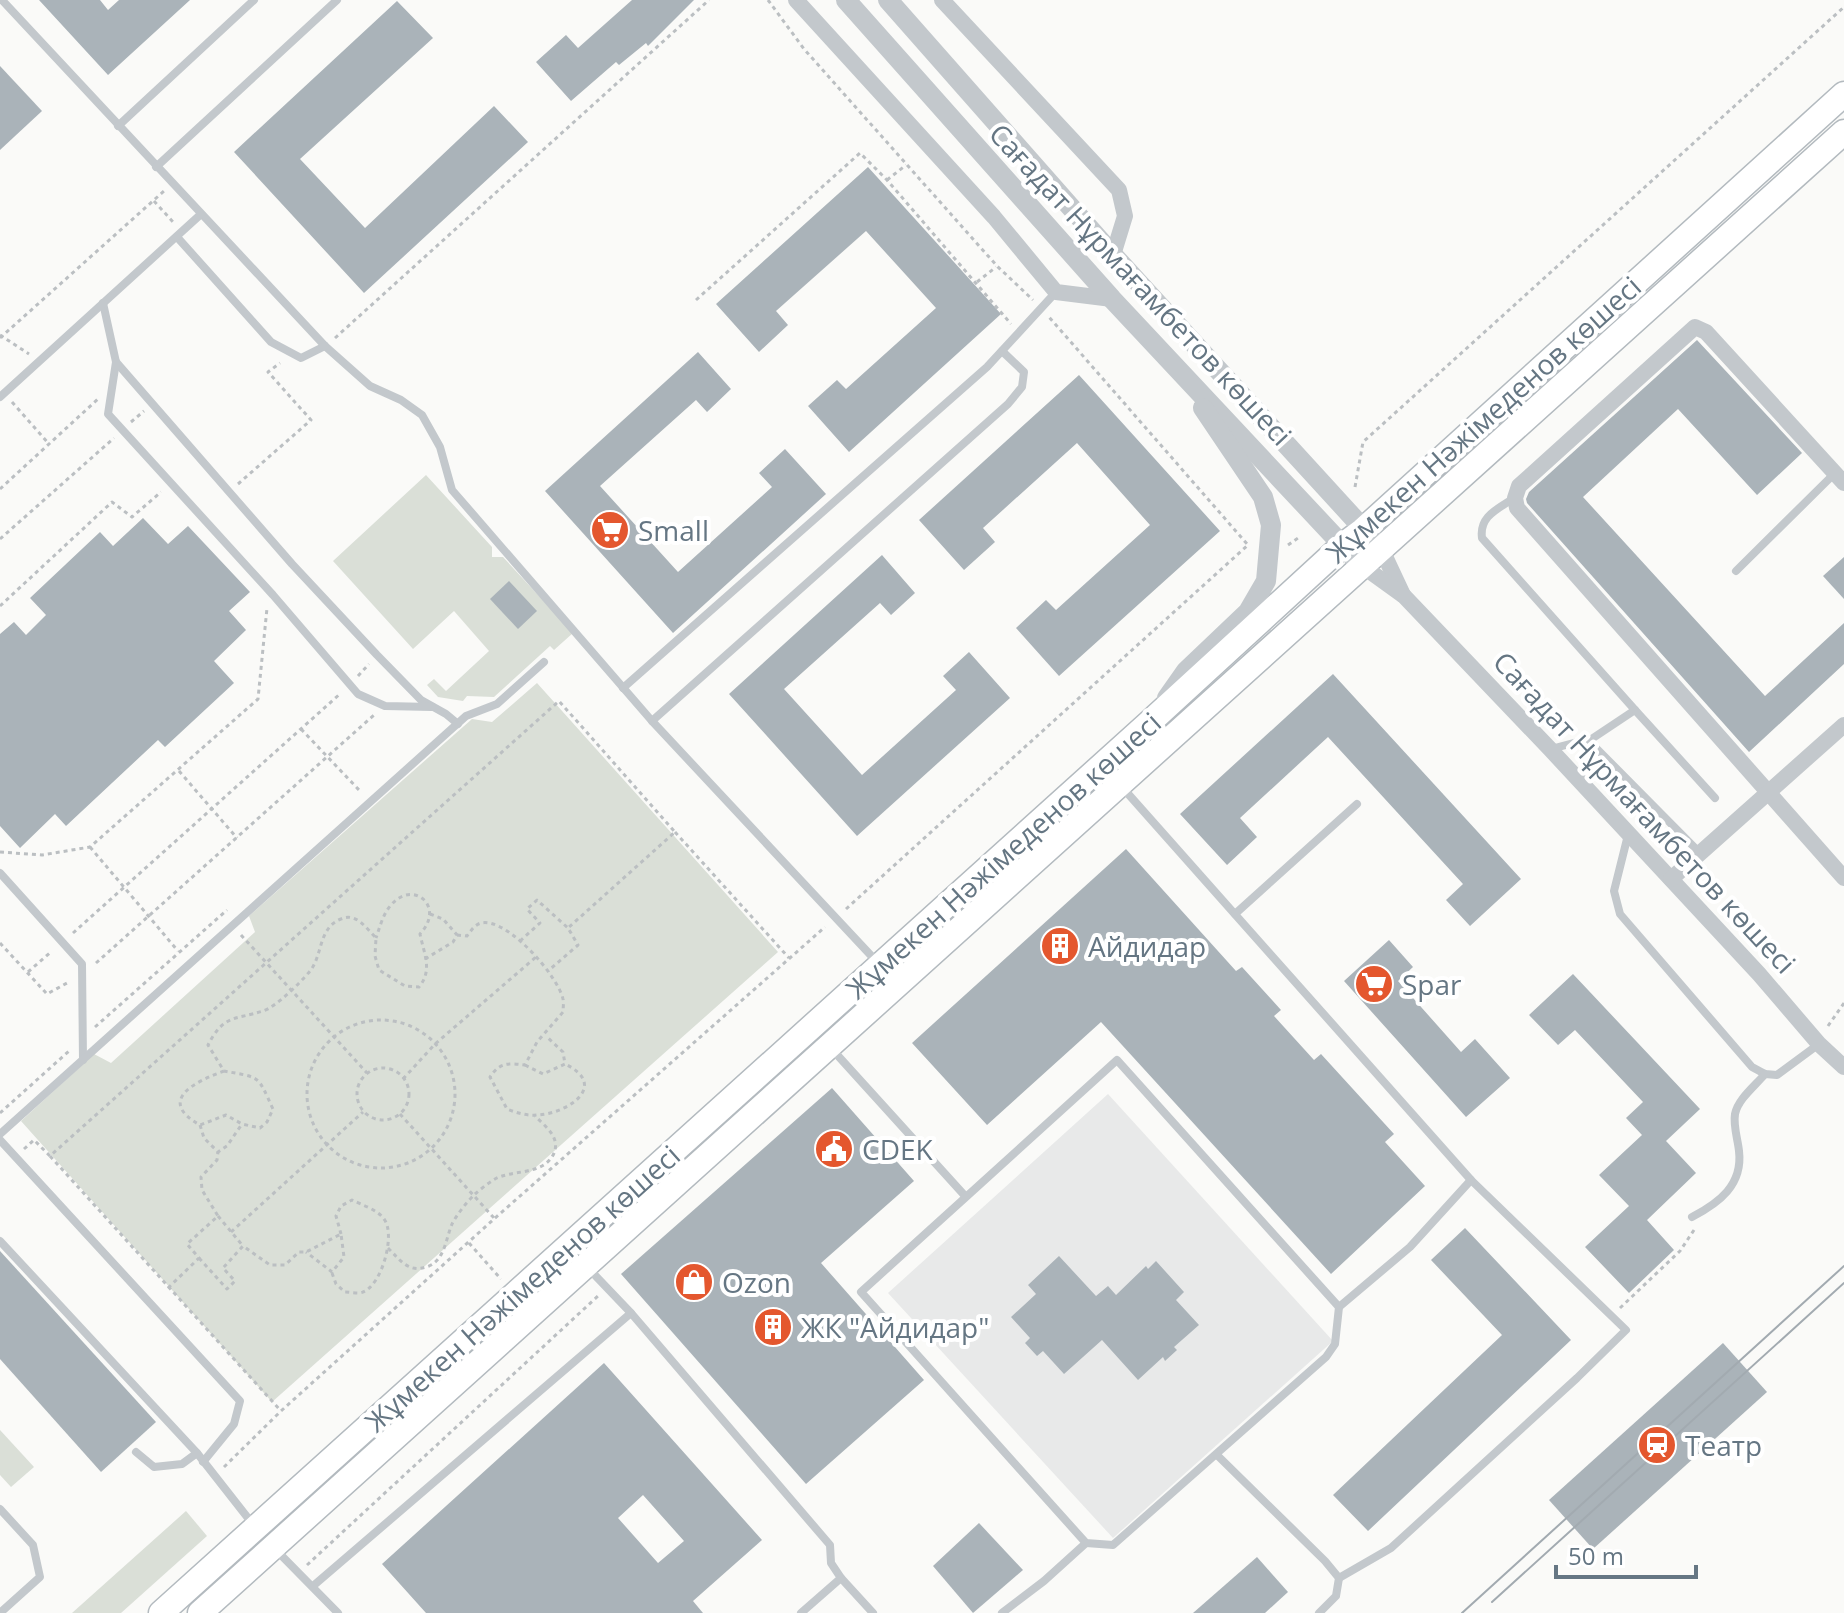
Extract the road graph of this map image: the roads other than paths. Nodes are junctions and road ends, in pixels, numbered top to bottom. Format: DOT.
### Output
graph roads {
  1 [pos="2,0"];
  2 [pos="254,0"];
  3 [pos="337,0"];
  4 [pos="796,0"];
  5 [pos="846,0"];
  6 [pos="888,0"];
  7 [pos="942,0"];
  8 [pos="1844,94"];
  9 [pos="118,126"];
  10 [pos="1844,132"];
  11 [pos="156,167"];
  12 [pos="200,215"];
  13 [pos="179,235"];
  14 [pos="1113,255"];
  15 [pos="1056,292"];
  16 [pos="1112,299"];
  17 [pos="103,303"];
  18 [pos="1147,334"];
  19 [pos="325,346"];
  20 [pos="1002,351"];
  21 [pos="116,362"];
  22 [pos="2,395"];
  23 [pos="1839,478"];
  24 [pos="1515,498"];
  25 [pos="1353,538"];
  26 [pos="1381,548"];
  27 [pos="1361,565"];
  28 [pos="1736,571"];
  29 [pos="1404,596"];
  30 [pos="544,662"];
  31 [pos="623,688"];
  32 [pos="433,707"];
  33 [pos="1635,710"];
  34 [pos="652,721"];
  35 [pos="1150,722"];
  36 [pos="458,724"];
  37 [pos="1844,725"];
  38 [pos="1587,742"];
  39 [pos="1550,749"];
  40 [pos="1119,784"];
  41 [pos="1768,792"];
  42 [pos="1715,798"];
  43 [pos="1357,804"];
  44 [pos="1628,833"];
  45 [pos="1700,853"];
  46 [pos="0,873"];
  47 [pos="1844,878"];
  48 [pos="1671,879"];
  49 [pos="1235,914"];
  50 [pos="879,964"];
  51 [pos="1819,1044"];
  52 [pos="829,1046"];
  53 [pos="83,1060"];
  54 [pos="1844,1067"];
  55 [pos="1765,1074"];
  56 [pos="0,1134"];
  57 [pos="0,1140"];
  58 [pos="1471,1180"];
  59 [pos="966,1197"];
  60 [pos="1692,1217"];
  61 [pos="0,1241"];
  62 [pos="585,1266"];
  63 [pos="1339,1307"];
  64 [pos="631,1313"];
  65 [pos="136,1452"];
  66 [pos="197,1453"];
  67 [pos="1217,1455"];
  68 [pos="203,1462"];
  69 [pos="0,1509"];
  70 [pos="256,1528"];
  71 [pos="1086,1543"];
  72 [pos="273,1547"];
  73 [pos="841,1578"];
  74 [pos="1339,1578"];
  75 [pos="313,1586"];
  76 [pos="0,1613"];
  77 [pos="161,1613"];
  78 [pos="200,1613"];
  79 [pos="338,1613"];
  80 [pos="801,1613"];
  81 [pos="873,1613"];
  82 [pos="1002,1613"];
  83 [pos="1319,1613"];
  1 -- 9 [label="lane"];
  2 -- 9 [label="lane"];
  3 -- 11 [label="lane"];
  4 -- 15 [label="street"];
  5 -- 16 [label="street, Сағадат Нұрмағамбетов көшесі"];
  6 -- 14 [label="street, Сағадат Нұрмағамбетов көшесі"];
  7 -- 14 [label="street"];
  8 -- 25 [label="main road, Жұмекен Нәжімеденов көшесі"];
  9 -- 11 [label="lane"];
  10 -- 26 [label="main road, Жұмекен Нәжімеденов көшесі"];
  11 -- 12 [label="lane"];
  12 -- 13 [label="lane"];
  12 -- 19 [label="lane"];
  13 -- 17 [label="lane"];
  13 -- 19 [label="lane"];
  14 -- 25 [label="street, Сағадат Нұрмағамбетов көшесі"];
  15 -- 16 [label="street"];
  15 -- 20 [label="lane"];
  16 -- 18 [label="street, Сағадат Нұрмағамбетов көшесі"];
  17 -- 21 [label="lane"];
  17 -- 22 [label="lane"];
  18 -- 25 [label="street, Сағадат Нұрмағамбетов көшесі"];
  18 -- 35 [label="street"];
  19 -- 31 [label="lane"];
  20 -- 31 [label="lane"];
  20 -- 34 [label="lane"];
  21 -- 32 [label="lane"];
  21 -- 32 [label="lane"];
  23 -- 24 [label="street"];
  23 -- 28 [label="lane"];
  24 -- 33 [label="lane"];
  24 -- 41 [label="street"];
  25 -- 26 [label="street, Сағадат Нұрмағамбетов көшесі"];
  25 -- 27 [label="street, Сағадат Нұрмағамбетов көшесі"];
  25 -- 35 [label="main road, Жұмекен Нәжімеденов көшесі"];
  26 -- 27 [label="main road, Жұмекен Нәжімеденов көшесі"];
  26 -- 29 [label="street, Сағадат Нұрмағамбетов көшесі"];
  27 -- 29 [label="street, Сағадат Нұрмағамбетов көшесі"];
  27 -- 40 [label="main road, Жұмекен Нәжімеденов көшесі"];
  29 -- 39 [label="street, Сағадат Нұрмағамбетов көшесі"];
  30 -- 36 [label="lane"];
  31 -- 34 [label="lane"];
  32 -- 36 [label="lane"];
  33 -- 38 [label="lane"];
  33 -- 42 [label="lane"];
  34 -- 50 [label="lane"];
  35 -- 50 [label="main road, Жұмекен Нәжімеденов көшесі"];
  36 -- 53 [label="lane"];
  37 -- 41 [label="street"];
  38 -- 39 [label="lane"];
  38 -- 45 [label="lane"];
  39 -- 44 [label="street, Сағадат Нұрмағамбетов көшесі"];
  40 -- 49 [label="lane"];
  40 -- 52 [label="main road, Жұмекен Нәжімеденов көшесі"];
  41 -- 45 [label="street"];
  41 -- 47 [label="street"];
  43 -- 49 [label="lane"];
  44 -- 48 [label="street, Сағадат Нұрмағамбетов көшесі"];
  44 -- 55 [label="lane"];
  45 -- 48 [label="street"];
  46 -- 53 [label="lane"];
  48 -- 51 [label="street, Сағадат Нұрмағамбетов көшесі"];
  49 -- 58 [label="lane"];
  50 -- 70 [label="main road, Жұмекен Нәжімеденов көшесі"];
  51 -- 54 [label="street, Сағадат Нұрмағамбетов көшесі"];
  51 -- 55 [label="lane"];
  52 -- 59 [label="lane"];
  52 -- 62 [label="main road, Жұмекен Нәжімеденов көшесі"];
  53 -- 56 [label="lane"];
  55 -- 60 [label="lane"];
  57 -- 68 [label="lane"];
  58 -- 63 [label="lane"];
  58 -- 74 [label="lane"];
  59 -- 63 [label="lane"];
  59 -- 71 [label="lane"];
  61 -- 66 [label="lane"];
  62 -- 64 [label="lane"];
  62 -- 72 [label="main road, Жұмекен Нәжімеденов көшесі"];
  63 -- 67 [label="lane"];
  64 -- 73 [label="lane"];
  64 -- 75 [label="lane"];
  65 -- 66 [label="lane"];
  66 -- 68 [label="lane"];
  67 -- 71 [label="lane"];
  67 -- 74 [label="lane"];
  68 -- 70 [label="lane"];
  69 -- 76 [label="lane"];
  70 -- 72 [label="lane"];
  70 -- 77 [label="main road, Жұмекен Нәжімеденов көшесі"];
  71 -- 82 [label="lane"];
  72 -- 75 [label="lane"];
  72 -- 78 [label="main road, Жұмекен Нәжімеденов көшесі"];
  73 -- 80 [label="lane"];
  73 -- 81 [label="lane"];
  74 -- 83 [label="lane"];
  75 -- 79 [label="lane"];
}
